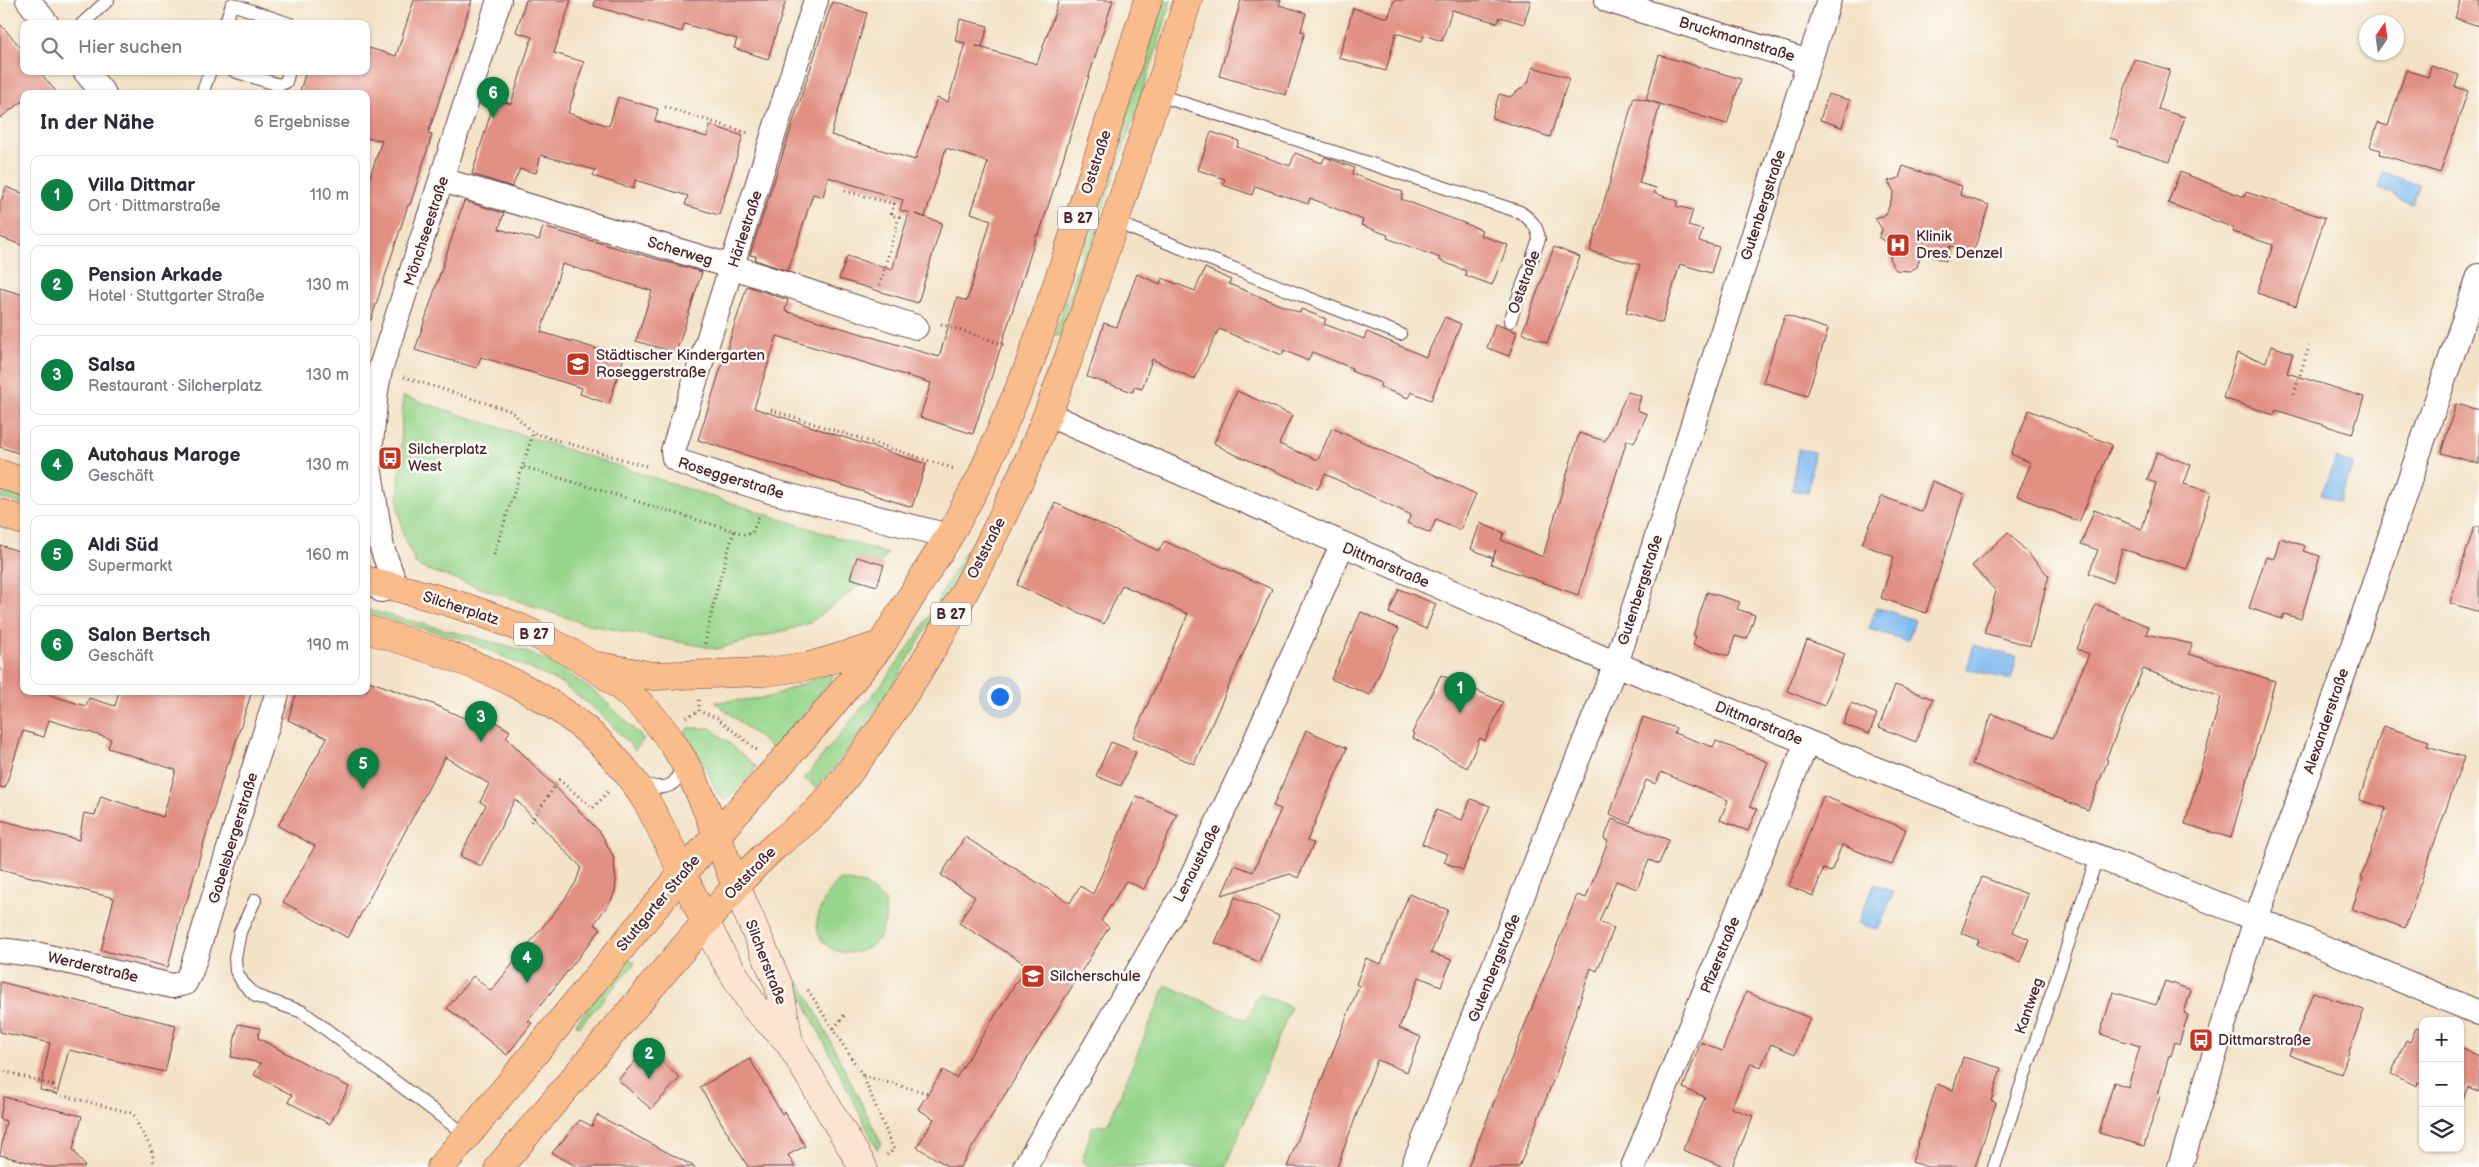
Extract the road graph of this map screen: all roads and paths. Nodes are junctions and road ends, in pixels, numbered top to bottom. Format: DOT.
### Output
graph roads {
  1 [pos="28,0"];
  2 [pos="108,0"];
  3 [pos="499,0"];
  4 [pos="816,0"];
  5 [pos="1148,0"];
  6 [pos="1188,0"];
  7 [pos="1607,0"];
  8 [pos="1829,0"];
  9 [pos="44,20"];
  10 [pos="86,20"];
  11 [pos="226,20"];
  12 [pos="278,20"];
  13 [pos="1809,62"];
  14 [pos="88,75"];
  15 [pos="209,75"];
  16 [pos="247,75"];
  17 [pos="288,75"];
  18 [pos="101,90"];
  19 [pos="203,90"];
  20 [pos="1158,95"];
  21 [pos="665,107"];
  22 [pos="773,141"];
  23 [pos="442,180"];
  24 [pos="845,192"];
  25 [pos="1115,222"];
  26 [pos="733,267"];
  27 [pos="2479,276"];
  28 [pos="872,312"];
  29 [pos="1510,321"];
  30 [pos="916,327"];
  31 [pos="1400,334"];
  32 [pos="2308,346"];
  33 [pos="1033,354"];
  34 [pos="374,383"];
  35 [pos="2294,394"];
  36 [pos="771,410"];
  37 [pos="1047,414"];
  38 [pos="533,433"];
  39 [pos="370,442"];
  40 [pos="674,458"];
  41 [pos="524,467"];
  42 [pos="0,474"];
  43 [pos="982,477"];
  44 [pos="20,481"];
  45 [pos="370,483"];
  46 [pos="764,506"];
  47 [pos="0,513"];
  48 [pos="20,520"];
  49 [pos="734,531"];
  50 [pos="950,536"];
  51 [pos="1342,545"];
  52 [pos="494,555"];
  53 [pos="370,581"];
  54 [pos="396,587"];
  55 [pos="370,592"];
  56 [pos="370,630"];
  57 [pos="881,645"];
  58 [pos="1616,664"];
  59 [pos="592,665"];
  60 [pos="701,675"];
  61 [pos="277,695"];
  62 [pos="1807,742"];
  63 [pos="677,750"];
  64 [pos="758,751"];
  65 [pos="627,774"];
  66 [pos="531,822"];
  67 [pos="716,835"];
  68 [pos="2097,857"];
  69 [pos="682,874"];
  70 [pos="736,886"];
  71 [pos="255,900"];
  72 [pos="2256,919"];
  73 [pos="705,922"];
  74 [pos="0,950"];
  75 [pos="185,983"];
  76 [pos="804,983"];
  77 [pos="846,1013"];
  78 [pos="2479,1013"];
  79 [pos="834,1028"];
  80 [pos="789,1042"];
  81 [pos="0,1070"];
  82 [pos="863,1076"];
  83 [pos="928,1093"];
  84 [pos="466,1135"];
  85 [pos="874,1161"];
  86 [pos="153,1167"];
  87 [pos="441,1167"];
  88 [pos="499,1167"];
  89 [pos="1025,1167"];
  90 [pos="1413,1167"];
  91 [pos="1633,1167"];
  92 [pos="1994,1167"];
  93 [pos="2180,1167"];
  1 -- 9 [label="street"];
  2 -- 10 [label="lane"];
  3 -- 23 [label="street, Mönchseestraße"];
  4 -- 22 [label="street, Härlestraße"];
  5 -- 33 [label="main road, Oststraße / B 27"];
  6 -- 20 [label="main road, Oststraße / B 27"];
  7 -- 13 [label="street, Bruckmannstraße"];
  8 -- 13 [label="street, Gutenbergstraße"];
  11 -- 12 [label="lane"];
  13 -- 58 [label="street, Gutenbergstraße"];
  14 -- 18 [label="street"];
  15 -- 19 [label="lane"];
  16 -- 17 [label="lane"];
  20 -- 25 [label="main road, Oststraße / B 27"];
  20 -- 29 [label="lane, Oststraße"];
  21 -- 22 [label="path"];
  22 -- 26 [label="street, Härlestraße"];
  23 -- 26 [label="street, Scherweg"];
  23 -- 34 [label="street, Mönchseestraße"];
  24 -- 28 [label="path"];
  25 -- 31 [label="lane"];
  25 -- 37 [label="main road, Oststraße / B 27"];
  26 -- 28 [label="street, Scherweg"];
  26 -- 40 [label="street, Härlestraße"];
  27 -- 72 [label="street, Alexanderstraße"];
  28 -- 30 [label="street, Scherweg"];
  30 -- 33 [label="path"];
  32 -- 35 [label="path"];
  33 -- 43 [label="main road, Oststraße / B 27"];
  34 -- 38 [label="path, Roseggerstraße"];
  34 -- 39 [label="street, Mönchseestraße"];
  36 -- 43 [label="path"];
  37 -- 51 [label="street, Dittmarstraße"];
  37 -- 70 [label="main road, Oststraße / B 27"];
  38 -- 40 [label="path, Roseggerstraße"];
  38 -- 41 [label="path"];
  40 -- 50 [label="street, Roseggerstraße"];
  41 -- 49 [label="path"];
  41 -- 52 [label="path"];
  42 -- 44 [label="main road"];
  43 -- 50 [label="main road, Oststraße / B 27"];
  45 -- 54 [label="street"];
  46 -- 49 [label="path"];
  47 -- 48 [label="main road"];
  49 -- 60 [label="path"];
  50 -- 57 [label="main road, Oststraße / B 27"];
  51 -- 58 [label="street, Dittmarstraße"];
  51 -- 89 [label="street, Lenaustraße"];
  53 -- 54 [label="main road, B 27"];
  54 -- 55 [label="street"];
  54 -- 59 [label="main road, Silcherplatz / B 27"];
  56 -- 65 [label="main road"];
  57 -- 60 [label="main road, B 27"];
  57 -- 67 [label="main road, Stuttgarter Straße"];
  58 -- 62 [label="street, Dittmarstraße"];
  58 -- 90 [label="street, Gutenbergstraße"];
  59 -- 60 [label="main road, B 27"];
  59 -- 63 [label="main road, Silcherplatz"];
  60 -- 64 [label="path"];
  61 -- 75 [label="street, Gabelsbergerstraße"];
  62 -- 68 [label="street, Dittmarstraße"];
  62 -- 91 [label="street, Pfizerstraße"];
  63 -- 65 [label="lane"];
  63 -- 67 [label="main road, Silcherplatz"];
  65 -- 66 [label="path"];
  65 -- 69 [label="main road"];
  67 -- 69 [label="main road, Stuttgarter Straße"];
  67 -- 70 [label="main road, Silcherplatz"];
  68 -- 72 [label="street, Dittmarstraße"];
  68 -- 92 [label="lane, Kantweg"];
  69 -- 73 [label="main road"];
  69 -- 84 [label="main road, Stuttgarter Straße"];
  70 -- 73 [label="main road, Oststraße / B 27"];
  70 -- 80 [label="street, Silcherstraße"];
  71 -- 84 [label="lane"];
  72 -- 78 [label="street, Dittmarstraße"];
  72 -- 93 [label="street, Alexanderstraße"];
  73 -- 80 [label="street, Silcherstraße"];
  73 -- 88 [label="main road"];
  74 -- 75 [label="street, Werderstraße"];
  76 -- 79 [label="path"];
  77 -- 79 [label="path"];
  79 -- 82 [label="path"];
  80 -- 85 [label="street, Silcherstraße"];
  81 -- 86 [label="path"];
  82 -- 83 [label="path"];
  82 -- 85 [label="path"];
  84 -- 87 [label="main road, Stuttgarter Straße"];
}
